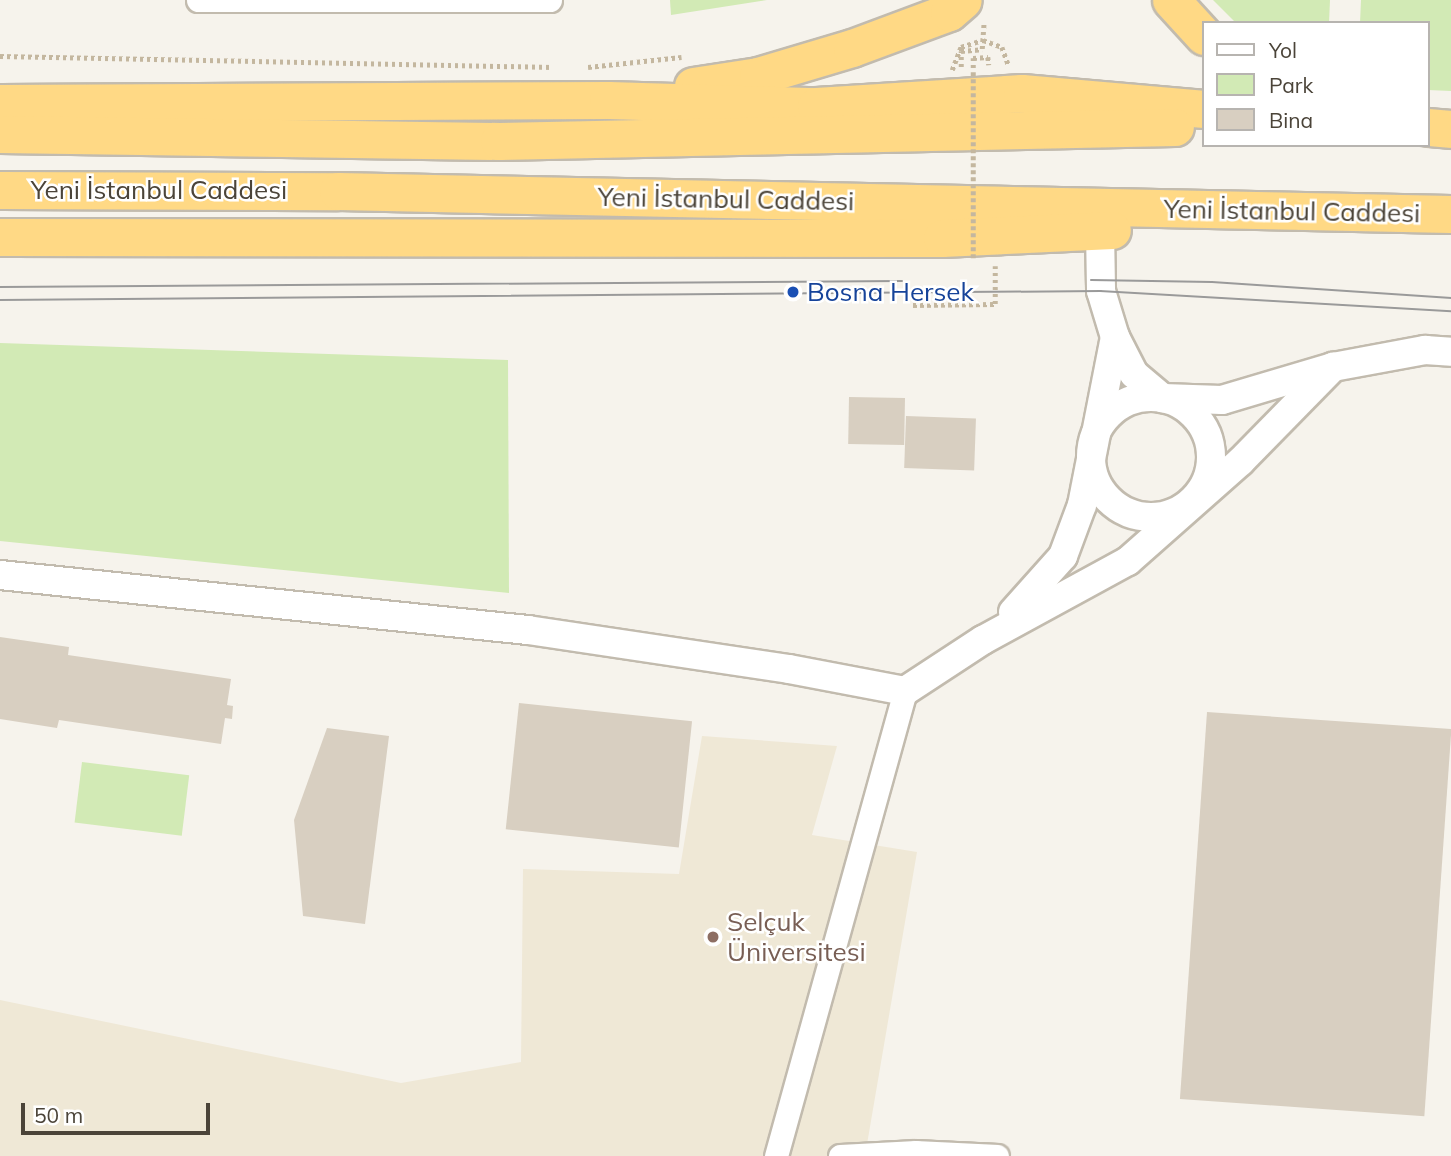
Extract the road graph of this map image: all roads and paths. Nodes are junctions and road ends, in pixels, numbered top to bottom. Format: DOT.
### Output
graph roads {
  1 [pos="198,0"];
  2 [pos="1171,0"];
  3 [pos="550,1"];
  4 [pos="974,7"];
  5 [pos="1202,34"];
  6 [pos="982,40"];
  7 [pos="692,55"];
  8 [pos="0,56"];
  9 [pos="961,64"];
  10 [pos="566,67"];
  11 [pos="580,68"];
  12 [pos="973,72"];
  13 [pos="1011,73"];
  14 [pos="944,77"];
  15 [pos="608,100"];
  16 [pos="0,103"];
  17 [pos="1202,109"];
  18 [pos="1202,127"];
  19 [pos="1430,127"];
  20 [pos="1451,129"];
  21 [pos="0,134"];
  22 [pos="0,190"];
  23 [pos="1350,213"];
  24 [pos="1451,214"];
  25 [pos="1100,231"];
  26 [pos="0,237"];
  27 [pos="984,251"];
  28 [pos="962,252"];
  29 [pos="973,258"];
  30 [pos="995,261"];
  31 [pos="914,305"];
  32 [pos="1115,337"];
  33 [pos="1451,352"];
  34 [pos="1333,367"];
  35 [pos="1163,398"];
  36 [pos="1094,439"];
  37 [pos="1185,507"];
  38 [pos="0,575"];
  39 [pos="983,640"];
  40 [pos="905,691"];
  41 [pos="776,1156"];
  42 [pos="840,1156"];
  43 [pos="996,1156"];
  1 -- 3 [label="street"];
  2 -- 5 [label="highway"];
  4 -- 6 [label="path"];
  4 -- 15 [label="highway"];
  6 -- 9 [label="path"];
  6 -- 13 [label="path"];
  6 -- 14 [label="path"];
  7 -- 11 [label="path"];
  8 -- 10 [label="path"];
  12 -- 29 [label="path, bridge"];
  15 -- 16 [label="highway"];
  15 -- 17 [label="highway"];
  18 -- 21 [label="highway, Yeni İstanbul Caddesi"];
  19 -- 20 [label="highway"];
  22 -- 23 [label="highway, Yeni İstanbul Caddesi"];
  23 -- 24 [label="highway, Yeni İstanbul Caddesi"];
  23 -- 25 [label="highway"];
  25 -- 26 [label="highway"];
  25 -- 32 [label="street"];
  27 -- 28 [label="path"];
  30 -- 31 [label="path"];
  32 -- 35 [label="street"];
  32 -- 36 [label="street"];
  33 -- 34 [label="street"];
  34 -- 35 [label="street"];
  34 -- 37 [label="street"];
  35 -- 36 [label="street"];
  35 -- 37 [label="street"];
  36 -- 37 [label="street"];
  36 -- 39 [label="street"];
  37 -- 39 [label="street"];
  38 -- 40 [label="street"];
  39 -- 40 [label="street"];
  40 -- 41 [label="street"];
  42 -- 43 [label="street"];
}
